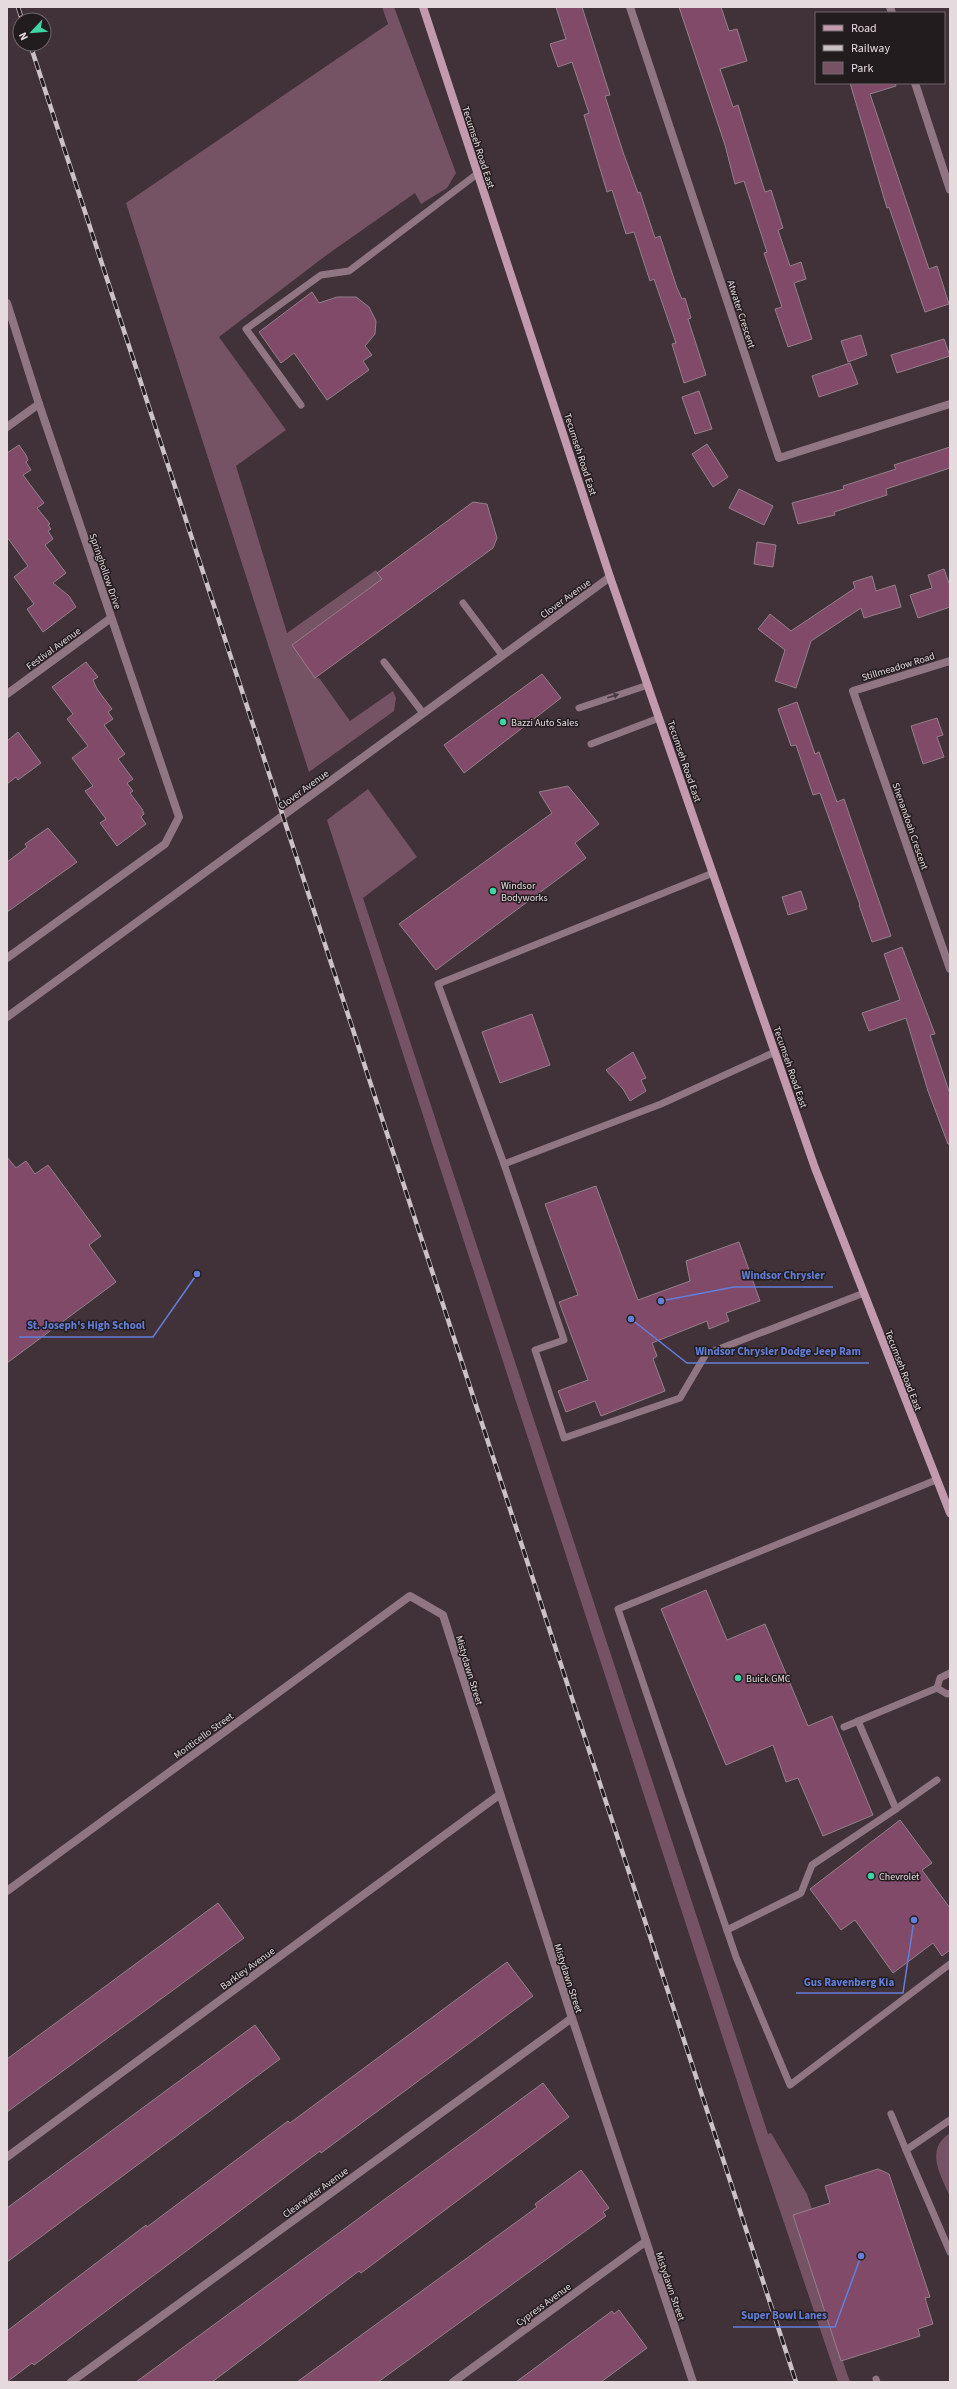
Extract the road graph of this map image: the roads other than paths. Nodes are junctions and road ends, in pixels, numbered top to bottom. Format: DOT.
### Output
graph roads {
  1 [pos="423,7"];
  2 [pos="630,7"];
  3 [pos="915,84"];
  4 [pos="477,174"];
  5 [pos="950,190"];
  6 [pos="7,303"];
  7 [pos="39,404"];
  8 [pos="301,404"];
  9 [pos="950,404"];
  10 [pos="7,427"];
  11 [pos="610,577"];
  12 [pos="463,603"];
  13 [pos="111,618"];
  14 [pos="502,655"];
  15 [pos="950,661"];
  16 [pos="384,662"];
  17 [pos="648,685"];
  18 [pos="853,690"];
  19 [pos="7,694"];
  20 [pos="579,708"];
  21 [pos="423,713"];
  22 [pos="659,718"];
  23 [pos="591,744"];
  24 [pos="713,873"];
  25 [pos="7,958"];
  26 [pos="950,969"];
  27 [pos="7,1017"];
  28 [pos="775,1052"];
  29 [pos="504,1164"];
  30 [pos="864,1293"];
  31 [pos="936,1480"];
  32 [pos="950,1513"];
  33 [pos="410,1596"];
  34 [pos="950,1673"];
  35 [pos="937,1688"];
  36 [pos="950,1693"];
  37 [pos="858,1721"];
  38 [pos="844,1727"];
  39 [pos="937,1780"];
  40 [pos="499,1795"];
  41 [pos="896,1809"];
  42 [pos="7,1891"];
  43 [pos="727,1930"];
  44 [pos="950,1964"];
  45 [pos="572,2018"];
  46 [pos="891,2114"];
  47 [pos="950,2120"];
  48 [pos="906,2150"];
  49 [pos="7,2158"];
  50 [pos="645,2242"];
  51 [pos="950,2252"];
  52 [pos="71,2382"];
  53 [pos="453,2382"];
  54 [pos="693,2382"];
  1 -- 4 [label="main road, Tecumseh Road East"];
  2 -- 9 [label="street, Atwater Crescent"];
  3 -- 5 [label="street"];
  4 -- 8 [label="lane"];
  4 -- 11 [label="main road, Tecumseh Road East"];
  6 -- 7 [label="street, Springhollow Drive"];
  7 -- 10 [label="street"];
  7 -- 13 [label="street, Springhollow Drive"];
  11 -- 14 [label="street, Clover Avenue"];
  11 -- 17 [label="main road, Tecumseh Road East"];
  12 -- 14 [label="lane"];
  13 -- 19 [label="street, Festival Avenue"];
  13 -- 25 [label="street, Springhollow Drive"];
  14 -- 21 [label="street, Clover Avenue"];
  15 -- 18 [label="street, Stillmeadow Road"];
  16 -- 21 [label="lane"];
  20 -- 17 [label="lane, one-way"];
  17 -- 22 [label="main road, Tecumseh Road East"];
  18 -- 26 [label="street, Shenandoah Crescent"];
  21 -- 27 [label="street, Clover Avenue"];
  22 -- 23 [label="lane"];
  22 -- 24 [label="main road, Tecumseh Road East"];
  24 -- 28 [label="main road, Tecumseh Road East"];
  24 -- 29 [label="lane"];
  28 -- 29 [label="lane"];
  28 -- 30 [label="main road, Tecumseh Road East"];
  29 -- 30 [label="lane"];
  30 -- 31 [label="main road, Tecumseh Road East"];
  31 -- 32 [label="main road, Tecumseh Road East"];
  31 -- 43 [label="lane"];
  33 -- 40 [label="street, Mistydawn Street"];
  33 -- 42 [label="street, Monticello Street"];
  34 -- 35 [label="lane"];
  35 -- 36 [label="lane"];
  35 -- 37 [label="lane"];
  37 -- 38 [label="lane"];
  37 -- 41 [label="lane"];
  39 -- 41 [label="lane"];
  40 -- 45 [label="street, Mistydawn Street"];
  40 -- 49 [label="street, Barkley Avenue"];
  41 -- 43 [label="lane"];
  43 -- 44 [label="lane"];
  45 -- 50 [label="street, Mistydawn Street"];
  45 -- 52 [label="street, Clearwater Avenue"];
  46 -- 48 [label="lane"];
  47 -- 48 [label="lane"];
  48 -- 51 [label="lane"];
  50 -- 53 [label="street, Cypress Avenue"];
  50 -- 54 [label="street, Mistydawn Street"];
}
